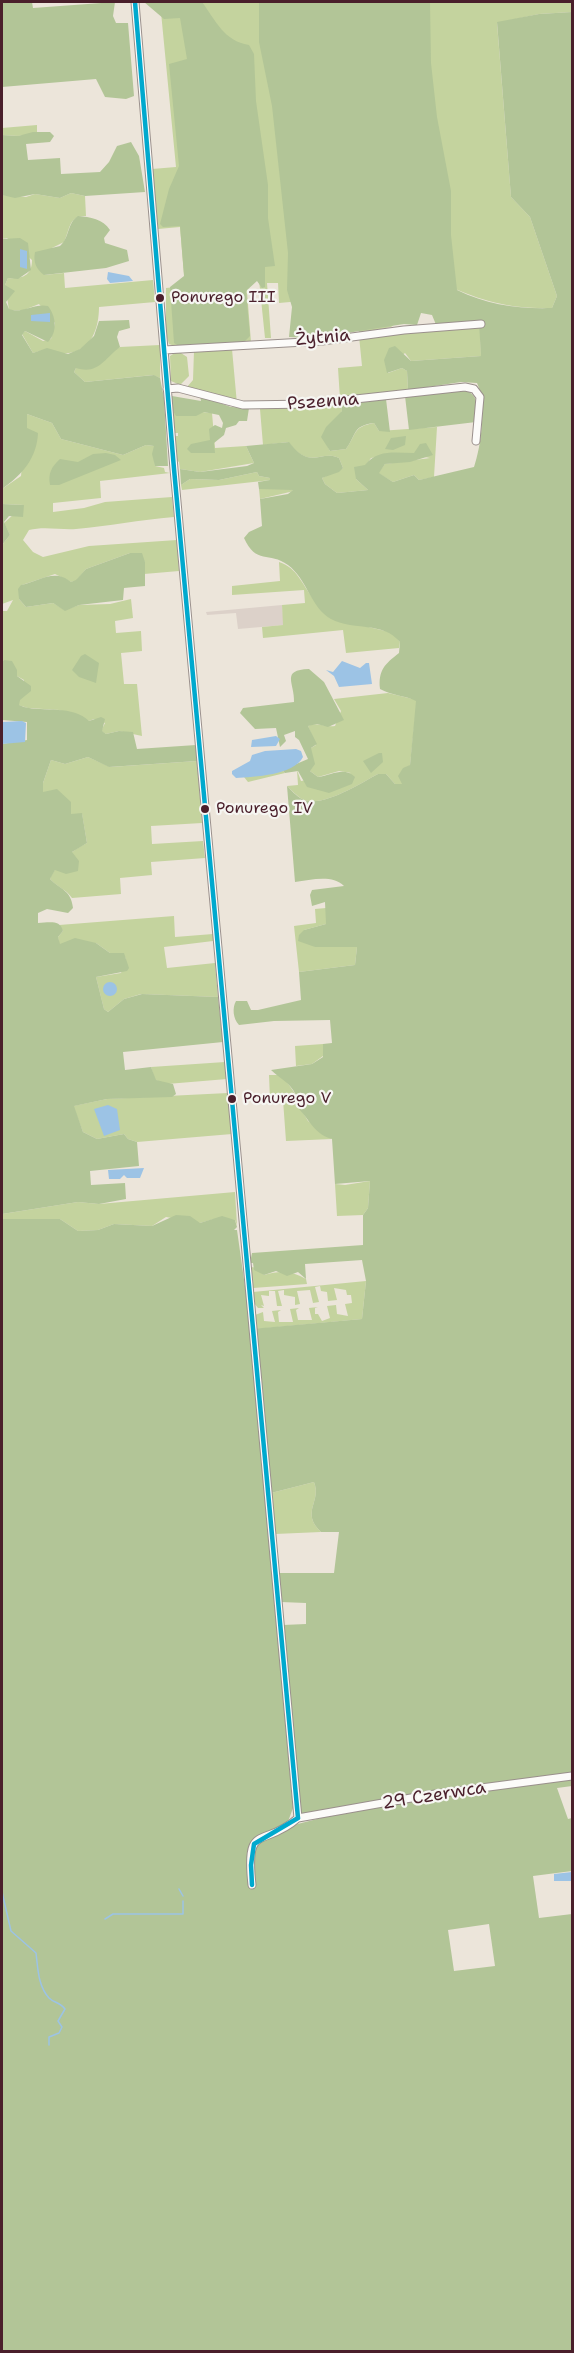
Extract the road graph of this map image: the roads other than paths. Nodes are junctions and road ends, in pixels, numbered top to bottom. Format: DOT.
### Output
graph roads {
  1 [pos="135,2"];
  2 [pos="481,324"];
  3 [pos="164,350"];
  4 [pos="167,389"];
  5 [pos="476,441"];
  6 [pos="573,1776"];
  7 [pos="298,1818"];
  8 [pos="252,1885"];
  1 -- 3 [label="street"];
  2 -- 3 [label="street, Żytnia"];
  3 -- 4 [label="street"];
  4 -- 5 [label="street, Pszenna"];
  4 -- 7 [label="street"];
  6 -- 7 [label="street, 29 Czerwca"];
  7 -- 8 [label="street, 29 Czerwca"];
}
